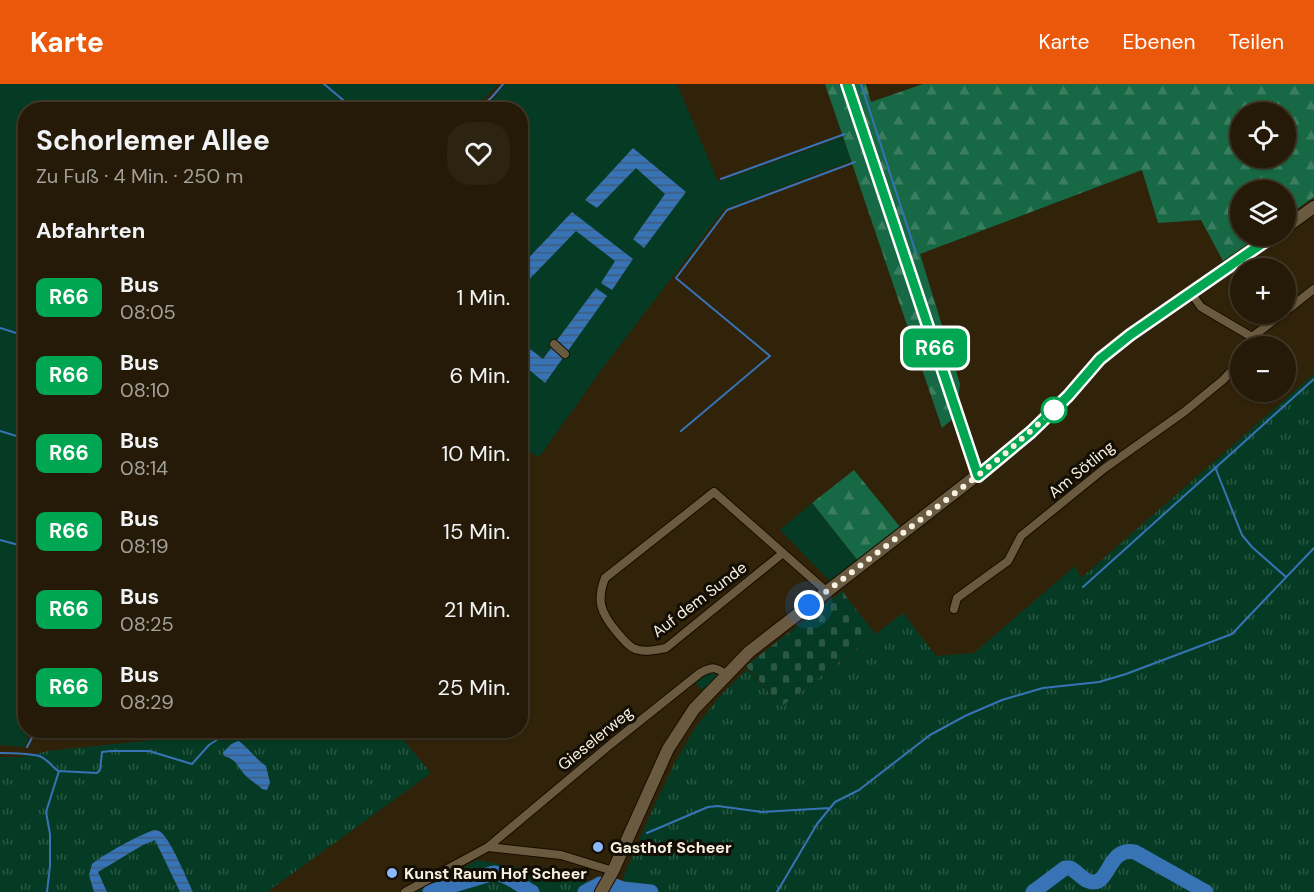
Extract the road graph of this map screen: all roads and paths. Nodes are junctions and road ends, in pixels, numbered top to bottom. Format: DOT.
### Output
graph roads {
  1 [pos="847,84"];
  2 [pos="1314,207"];
  3 [pos="1296,220"];
  4 [pos="1259,246"];
  5 [pos="1314,289"];
  6 [pos="1191,293"];
  7 [pos="1296,303"];
  8 [pos="1269,324"];
  9 [pos="1250,336"];
  10 [pos="1253,336"];
  11 [pos="554,344"];
  12 [pos="565,354"];
  13 [pos="1230,373"];
  14 [pos="978,476"];
  15 [pos="783,553"];
  16 [pos="826,591"];
  17 [pos="954,609"];
  18 [pos="727,675"];
  19 [pos="488,846"];
  20 [pos="611,874"];
  21 [pos="405,892"];
  22 [pos="601,892"];
  1 -- 14 [label="street"];
  2 -- 3 [label="street"];
  4 -- 6 [label="street"];
  5 -- 7 [label="street"];
  6 -- 9 [label="street"];
  6 -- 14 [label="street"];
  8 -- 10 [label="street"];
  11 -- 12 [label="street"];
  13 -- 17 [label="street, Am Sötling"];
  14 -- 16 [label="street"];
  15 -- 15 [label="street, Auf dem Sunde"];
  15 -- 16 [label="street"];
  16 -- 18 [label="street"];
  18 -- 19 [label="street, Gieselerweg"];
  18 -- 20 [label="street"];
  19 -- 20 [label="street"];
  19 -- 21 [label="street, Gieselerweg"];
  20 -- 22 [label="street"];
}
